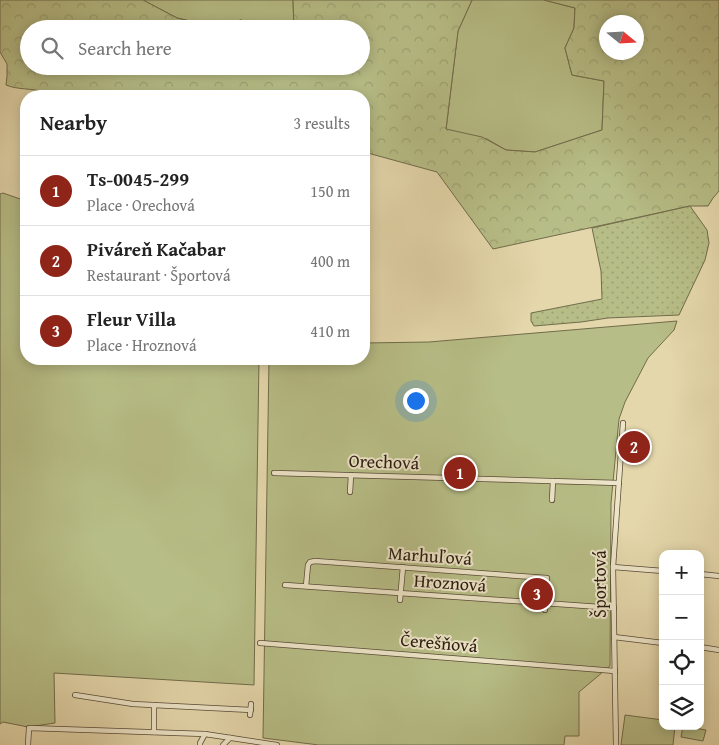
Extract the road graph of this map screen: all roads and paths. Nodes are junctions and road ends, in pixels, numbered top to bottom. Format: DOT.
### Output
graph roads {
  1 [pos="623,423"];
  2 [pos="274,473"];
  3 [pos="351,475"];
  4 [pos="553,481"];
  5 [pos="618,483"];
  6 [pos="350,492"];
  7 [pos="552,500"];
  8 [pos="403,567"];
  9 [pos="613,567"];
  10 [pos="659,571"];
  11 [pos="704,574"];
  12 [pos="719,576"];
  13 [pos="285,585"];
  14 [pos="306,586"];
  15 [pos="401,593"];
  16 [pos="400,600"];
  17 [pos="545,603"];
  18 [pos="614,608"];
  19 [pos="545,610"];
  20 [pos="614,637"];
  21 [pos="260,643"];
  22 [pos="659,643"];
  23 [pos="704,648"];
  24 [pos="719,650"];
  25 [pos="615,671"];
  26 [pos="75,695"];
  27 [pos="251,704"];
  28 [pos="154,705"];
  29 [pos="154,732"];
  30 [pos="205,734"];
  31 [pos="230,738"];
  32 [pos="240,742"];
  33 [pos="28,745"];
  34 [pos="200,745"];
  35 [pos="223,745"];
  36 [pos="277,745"];
  37 [pos="616,745"];
  1 -- 5 [label="street, Športová"];
  2 -- 3 [label="street, Orechová"];
  3 -- 4 [label="street, Orechová"];
  3 -- 6 [label="street"];
  4 -- 5 [label="street, Orechová"];
  4 -- 7 [label="street"];
  5 -- 9 [label="street, Športová"];
  8 -- 14 [label="street, Marhuľová"];
  8 -- 15 [label="street"];
  8 -- 17 [label="street, Marhuľová"];
  9 -- 10 [label="street"];
  9 -- 18 [label="street, Športová"];
  11 -- 12 [label="street"];
  13 -- 14 [label="street, Hroznová"];
  14 -- 15 [label="street, Hroznová"];
  15 -- 16 [label="street"];
  15 -- 17 [label="street, Hroznová"];
  17 -- 18 [label="street, Hroznová"];
  17 -- 19 [label="street"];
  18 -- 20 [label="street, Športová"];
  20 -- 22 [label="street"];
  20 -- 25 [label="street, Športová"];
  21 -- 25 [label="street, Čerešňová"];
  23 -- 24 [label="street"];
  25 -- 37 [label="street, Športová"];
  26 -- 28 [label="street"];
  27 -- 28 [label="street"];
  28 -- 29 [label="street"];
  29 -- 30 [label="street"];
  29 -- 33 [label="street"];
  30 -- 31 [label="street"];
  30 -- 34 [label="street"];
  31 -- 32 [label="street"];
  31 -- 35 [label="street"];
  32 -- 36 [label="street"];
}
